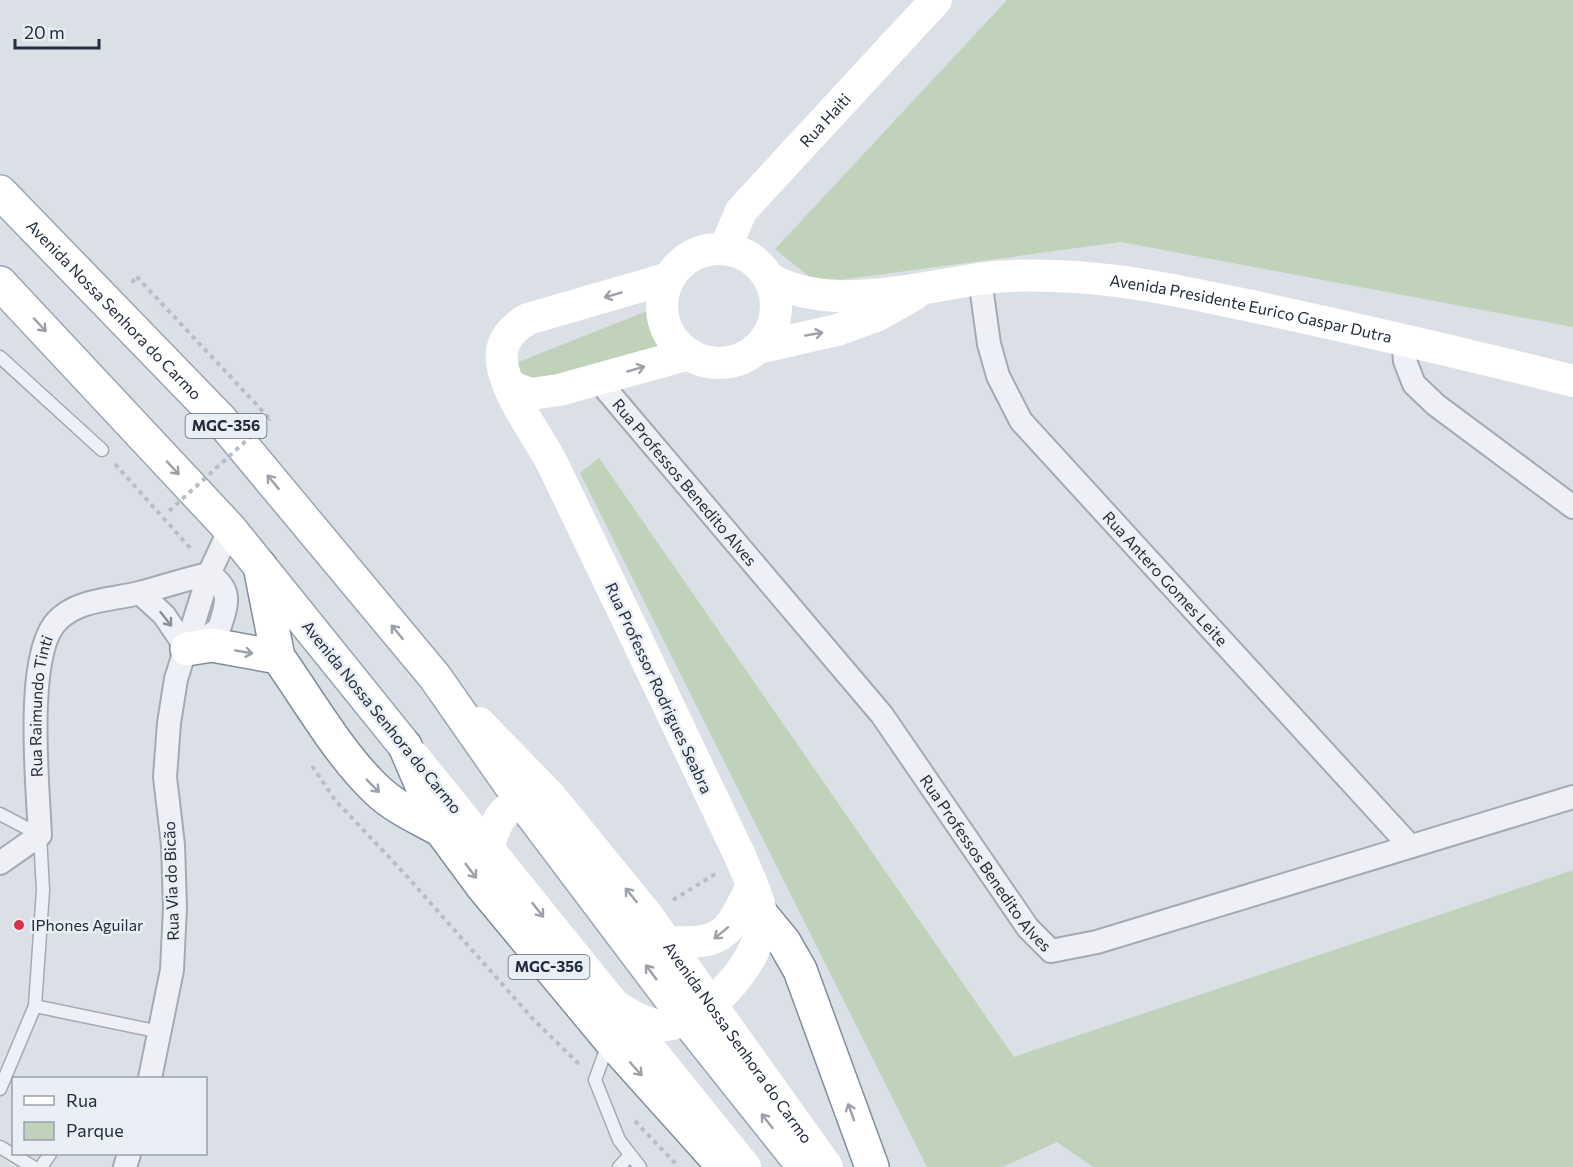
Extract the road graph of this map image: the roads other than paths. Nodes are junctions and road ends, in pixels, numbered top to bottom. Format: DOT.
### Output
graph roads {
  1 [pos="936,0"];
  2 [pos="0,192"];
  3 [pos="725,249"];
  4 [pos="669,278"];
  5 [pos="770,279"];
  6 [pos="980,279"];
  7 [pos="0,283"];
  8 [pos="924,289"];
  9 [pos="1403,338"];
  10 [pos="758,348"];
  11 [pos="689,354"];
  12 [pos="0,357"];
  13 [pos="598,380"];
  14 [pos="1573,381"];
  15 [pos="509,386"];
  16 [pos="559,390"];
  17 [pos="102,450"];
  18 [pos="553,464"];
  19 [pos="1573,507"];
  20 [pos="231,529"];
  21 [pos="260,566"];
  22 [pos="210,574"];
  23 [pos="140,593"];
  24 [pos="187,649"];
  25 [pos="278,657"];
  26 [pos="405,746"];
  27 [pos="1573,797"];
  28 [pos="536,799"];
  29 [pos="0,814"];
  30 [pos="441,830"];
  31 [pos="40,835"];
  32 [pos="1410,846"];
  33 [pos="488,848"];
  34 [pos="0,862"];
  35 [pos="757,900"];
  36 [pos="666,942"];
  37 [pos="611,1003"];
  38 [pos="35,1006"];
  39 [pos="699,1010"];
  40 [pos="160,1032"];
  41 [pos="610,1040"];
  42 [pos="150,1077"];
  43 [pos="0,1089"];
  44 [pos="13,1155"];
  45 [pos="49,1155"];
  46 [pos="630,1155"];
  47 [pos="33,1167"];
  48 [pos="40,1167"];
  49 [pos="619,1167"];
  50 [pos="640,1167"];
  51 [pos="724,1167"];
  52 [pos="745,1167"];
  53 [pos="804,1167"];
  54 [pos="827,1167"];
  55 [pos="872,1167"];
  1 -- 3 [label="street, Rua Haiti"];
  28 -- 2 [label="main road, Avenida Nossa Senhora do Carmo / MGC-356, one-way"];
  3 -- 4 [label="street"];
  3 -- 5 [label="street"];
  4 -- 11 [label="street"];
  4 -- 15 [label="street, one-way"];
  5 -- 8 [label="street, Avenida Presidente Eurico Gaspar Dutra"];
  5 -- 10 [label="street"];
  6 -- 8 [label="street, Avenida Presidente Eurico Gaspar Dutra"];
  6 -- 9 [label="street, Avenida Presidente Eurico Gaspar Dutra"];
  6 -- 32 [label="street, Rua Antero Gomes Leite"];
  7 -- 20 [label="main road, Avenida Nossa Senhora do Carmo / MGC-356, one-way"];
  10 -- 8 [label="street, Avenida Presidente Eurico Gaspar Dutra, one-way"];
  9 -- 14 [label="street, Avenida Presidente Eurico Gaspar Dutra"];
  9 -- 19 [label="street"];
  10 -- 11 [label="street"];
  13 -- 11 [label="street, one-way"];
  12 -- 17 [label="lane"];
  13 -- 16 [label="street"];
  13 -- 32 [label="street, Rua Professos Benedito Alves"];
  15 -- 16 [label="street"];
  15 -- 18 [label="street, Rua Professor Rodrigues Seabra"];
  16 -- 18 [label="street, Rua Professor Rodrigues Seabra"];
  18 -- 35 [label="street, Rua Professor Rodrigues Seabra"];
  20 -- 21 [label="main road, Avenida Nossa Senhora do Carmo / MGC-356"];
  20 -- 22 [label="street"];
  21 -- 25 [label="main road"];
  21 -- 26 [label="main road, Avenida Nossa Senhora do Carmo / MGC-356"];
  22 -- 23 [label="street, Rua Raimundo Tinti"];
  22 -- 24 [label="street"];
  23 -- 24 [label="street, one-way"];
  23 -- 31 [label="street, Rua Raimundo Tinti"];
  24 -- 25 [label="main road, one-way"];
  24 -- 40 [label="street, Rua Via do Bicão"];
  25 -- 30 [label="main road, one-way"];
  26 -- 30 [label="main road, MGC-356"];
  26 -- 33 [label="street, Avenida Nossa Senhora do Carmo / MGC-356"];
  27 -- 32 [label="street, Rua Professos Benedito Alves"];
  28 -- 33 [label="street"];
  36 -- 28 [label="street, Avenida Nossa Senhora do Carmo / MGC-356, one-way"];
  39 -- 28 [label="main road, MGC-356, one-way"];
  29 -- 31 [label="lane"];
  30 -- 41 [label="main road, MGC-356, one-way"];
  31 -- 34 [label="street"];
  31 -- 38 [label="lane"];
  33 -- 37 [label="street, Avenida Nossa Senhora do Carmo / MGC-356, one-way"];
  35 -- 36 [label="street, one-way"];
  35 -- 39 [label="street"];
  55 -- 35 [label="main road, one-way"];
  36 -- 39 [label="street, Avenida Nossa Senhora do Carmo / MGC-356"];
  37 -- 39 [label="street"];
  37 -- 52 [label="street, Avenida Nossa Senhora do Carmo / MGC-356"];
  38 -- 40 [label="lane"];
  38 -- 43 [label="lane"];
  53 -- 39 [label="main road, MGC-356, one-way"];
  39 -- 54 [label="street, Avenida Nossa Senhora do Carmo / MGC-356"];
  40 -- 42 [label="street, Rua Via do Bicão"];
  41 -- 46 [label="lane"];
  41 -- 51 [label="main road, MGC-356, one-way"];
  44 -- 47 [label="lane"];
  45 -- 48 [label="lane"];
  46 -- 49 [label="lane"];
  46 -- 50 [label="lane"];
}
